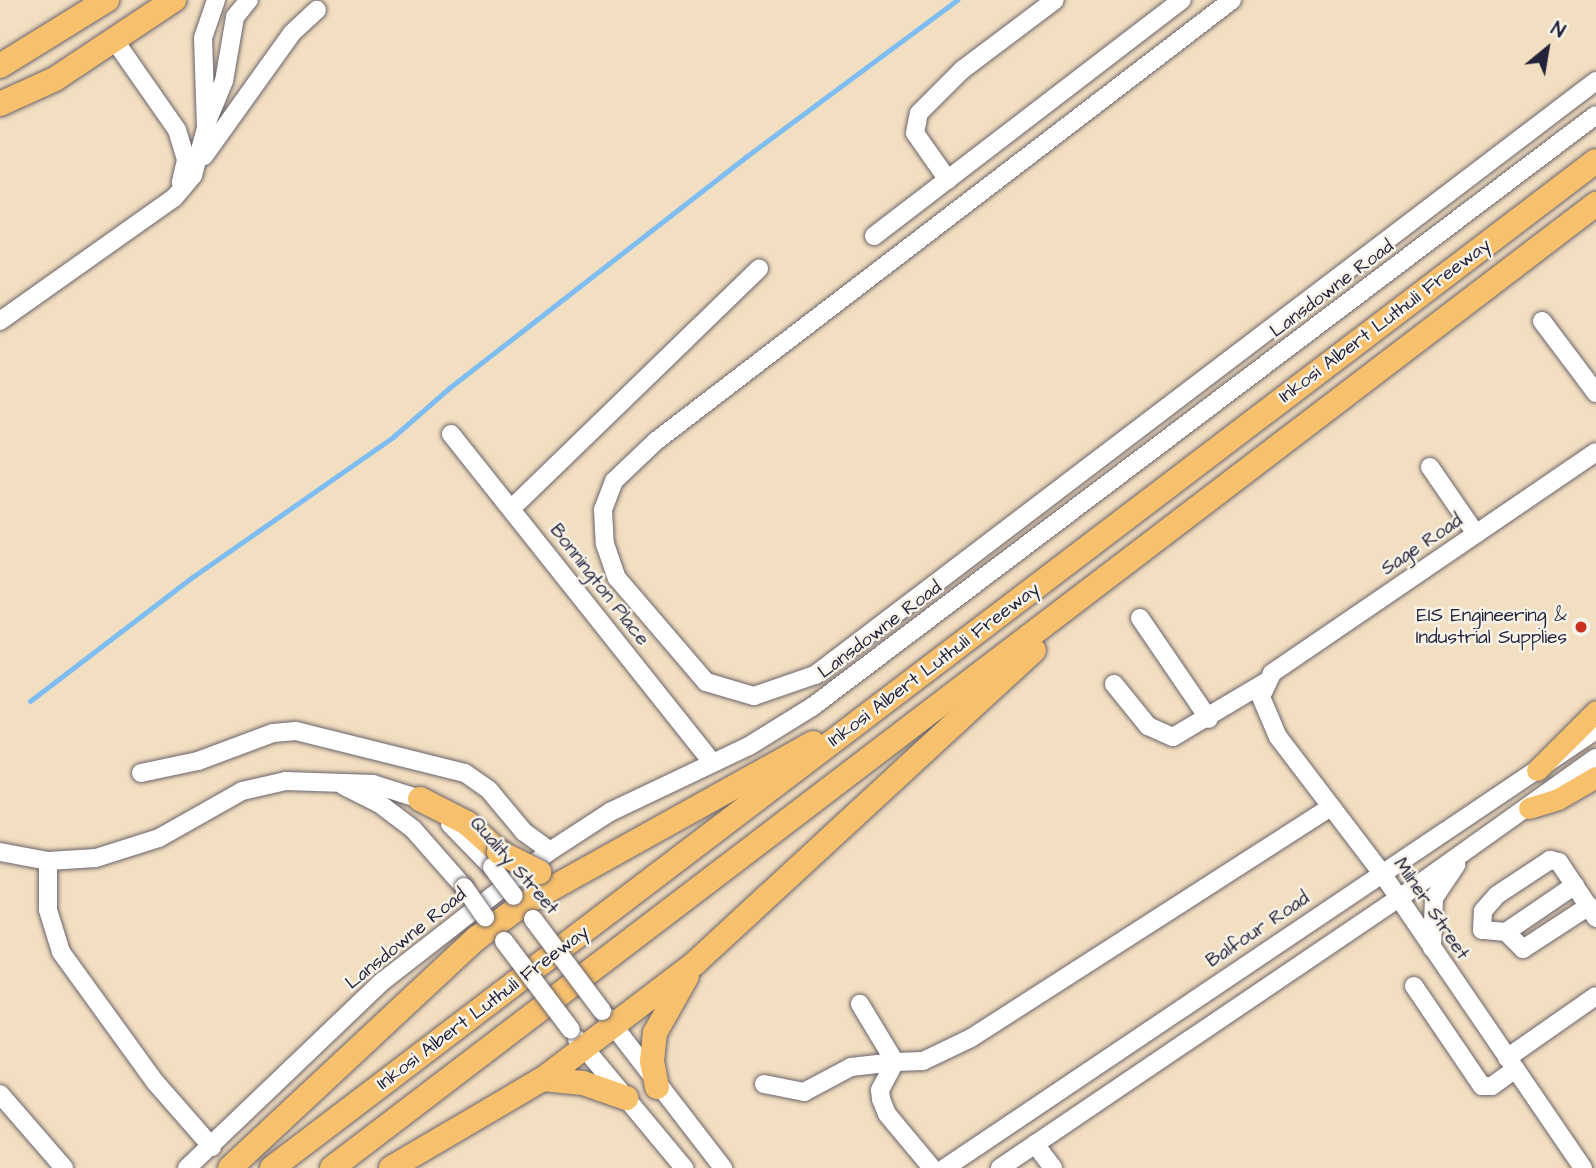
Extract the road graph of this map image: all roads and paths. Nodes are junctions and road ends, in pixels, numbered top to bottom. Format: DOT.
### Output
graph roads {
  1 [pos="174,0"];
  2 [pos="216,0"];
  3 [pos="249,0"];
  4 [pos="1055,0"];
  5 [pos="1182,0"];
  6 [pos="1232,0"];
  7 [pos="98,4"];
  8 [pos="317,10"];
  9 [pos="115,41"];
  10 [pos="0,66"];
  11 [pos="1596,81"];
  12 [pos="0,104"];
  13 [pos="1596,115"];
  14 [pos="206,125"];
  15 [pos="200,161"];
  16 [pos="1596,161"];
  17 [pos="948,180"];
  18 [pos="174,198"];
  19 [pos="1596,204"];
  20 [pos="874,236"];
  21 [pos="759,269"];
  22 [pos="0,321"];
  23 [pos="1542,321"];
  24 [pos="1596,393"];
  25 [pos="451,433"];
  26 [pos="1596,452"];
  27 [pos="1430,467"];
  28 [pos="512,508"];
  29 [pos="1476,534"];
  30 [pos="1135,554"];
  31 [pos="1140,618"];
  32 [pos="1268,678"];
  33 [pos="1114,684"];
  34 [pos="874,711"];
  35 [pos="1596,711"];
  36 [pos="1209,719"];
  37 [pos="1596,730"];
  38 [pos="1596,758"];
  39 [pos="712,762"];
  40 [pos="1537,769"];
  41 [pos="141,773"];
  42 [pos="1596,777"];
  43 [pos="338,783"];
  44 [pos="420,799"];
  45 [pos="1331,807"];
  46 [pos="1529,808"];
  47 [pos="1475,844"];
  48 [pos="0,852"];
  49 [pos="496,860"];
  50 [pos="48,861"];
  51 [pos="545,862"];
  52 [pos="578,870"];
  53 [pos="1381,873"];
  54 [pos="1575,885"];
  55 [pos="1398,899"];
  56 [pos="523,907"];
  57 [pos="1592,912"];
  58 [pos="494,928"];
  59 [pos="1506,932"];
  60 [pos="1432,949"];
  61 [pos="695,963"];
  62 [pos="1414,986"];
  63 [pos="1596,996"];
  64 [pos="860,1004"];
  65 [pos="608,1019"];
  66 [pos="586,1049"];
  67 [pos="895,1062"];
  68 [pos="1511,1064"];
  69 [pos="1094,1066"];
  70 [pos="543,1079"];
  71 [pos="764,1084"];
  72 [pos="657,1087"];
  73 [pos="1113,1091"];
  74 [pos="0,1094"];
  75 [pos="626,1098"];
  76 [pos="1035,1144"];
  77 [pos="212,1147"];
  78 [pos="64,1168"];
  79 [pos="187,1168"];
  80 [pos="230,1168"];
  81 [pos="272,1168"];
  82 [pos="332,1168"];
  83 [pos="391,1168"];
  84 [pos="684,1168"];
  85 [pos="723,1168"];
  86 [pos="932,1168"];
  87 [pos="945,1168"];
  88 [pos="1000,1168"];
  89 [pos="1053,1168"];
  90 [pos="1583,1168"];
  1 -- 9 [label="highway"];
  2 -- 14 [label="street"];
  3 -- 14 [label="street"];
  4 -- 17 [label="street"];
  5 -- 17 [label="street"];
  6 -- 11 [label="street"];
  7 -- 10 [label="highway"];
  8 -- 15 [label="street"];
  9 -- 12 [label="highway"];
  9 -- 18 [label="street"];
  13 -- 39 [label="street, Lansdowne Road"];
  14 -- 15 [label="street"];
  15 -- 18 [label="street"];
  16 -- 34 [label="highway, Inkosi Albert Luthuli Freeway"];
  17 -- 20 [label="street"];
  18 -- 22 [label="street"];
  19 -- 30 [label="highway, Inkosi Albert Luthuli Freeway"];
  21 -- 28 [label="street"];
  23 -- 24 [label="street"];
  25 -- 28 [label="street, Bonnington Place"];
  26 -- 29 [label="street, Sage Road"];
  27 -- 29 [label="street"];
  28 -- 39 [label="street, Bonnington Place"];
  29 -- 32 [label="street, Sage Road"];
  30 -- 61 [label="highway"];
  30 -- 82 [label="highway, Inkosi Albert Luthuli Freeway"];
  31 -- 36 [label="street"];
  32 -- 36 [label="street, Sage Road"];
  32 -- 45 [label="street, Milner Street"];
  33 -- 36 [label="street, Sage Road"];
  34 -- 52 [label="highway"];
  34 -- 81 [label="highway, Inkosi Albert Luthuli Freeway"];
  35 -- 40 [label="main road"];
  37 -- 40 [label="street, Balfour Road"];
  38 -- 46 [label="street"];
  39 -- 51 [label="street, Lansdowne Road"];
  40 -- 53 [label="street, Balfour Road"];
  41 -- 51 [label="street"];
  42 -- 46 [label="main road"];
  43 -- 44 [label="street"];
  43 -- 50 [label="street"];
  43 -- 58 [label="street, bridge"];
  44 -- 49 [label="highway"];
  45 -- 53 [label="street, Milner Street"];
  45 -- 67 [label="street"];
  46 -- 47 [label="street"];
  47 -- 55 [label="street"];
  47 -- 60 [label="street"];
  48 -- 50 [label="street"];
  49 -- 51 [label="highway, bridge"];
  49 -- 56 [label="street, Quality Street, bridge"];
  50 -- 77 [label="street"];
  51 -- 52 [label="highway"];
  51 -- 77 [label="street, Lansdowne Road"];
  52 -- 56 [label="highway"];
  53 -- 55 [label="street, Milner Street"];
  53 -- 69 [label="street, Balfour Road"];
  54 -- 57 [label="street"];
  54 -- 59 [label="street"];
  54 -- 59 [label="street"];
  55 -- 60 [label="street, Milner Street"];
  55 -- 73 [label="street"];
  56 -- 58 [label="highway"];
  56 -- 65 [label="street, Quality Street, bridge"];
  57 -- 59 [label="street"];
  58 -- 66 [label="street, bridge"];
  58 -- 80 [label="highway"];
  60 -- 68 [label="street, Milner Street"];
  61 -- 65 [label="highway"];
  61 -- 72 [label="highway"];
  62 -- 68 [label="street"];
  63 -- 68 [label="street"];
  64 -- 67 [label="street"];
  65 -- 66 [label="highway"];
  65 -- 72 [label="street, Quality Street"];
  66 -- 70 [label="highway"];
  66 -- 75 [label="street"];
  67 -- 71 [label="street"];
  67 -- 86 [label="street"];
  68 -- 90 [label="street, Milner Street"];
  69 -- 73 [label="street"];
  69 -- 87 [label="street, Balfour Road"];
  70 -- 75 [label="highway"];
  70 -- 83 [label="highway"];
  72 -- 85 [label="street, Quality Street"];
  73 -- 76 [label="street"];
  74 -- 78 [label="street"];
  75 -- 84 [label="street"];
  76 -- 88 [label="street"];
  76 -- 89 [label="street"];
  77 -- 79 [label="street, Lansdowne Road"];
}
